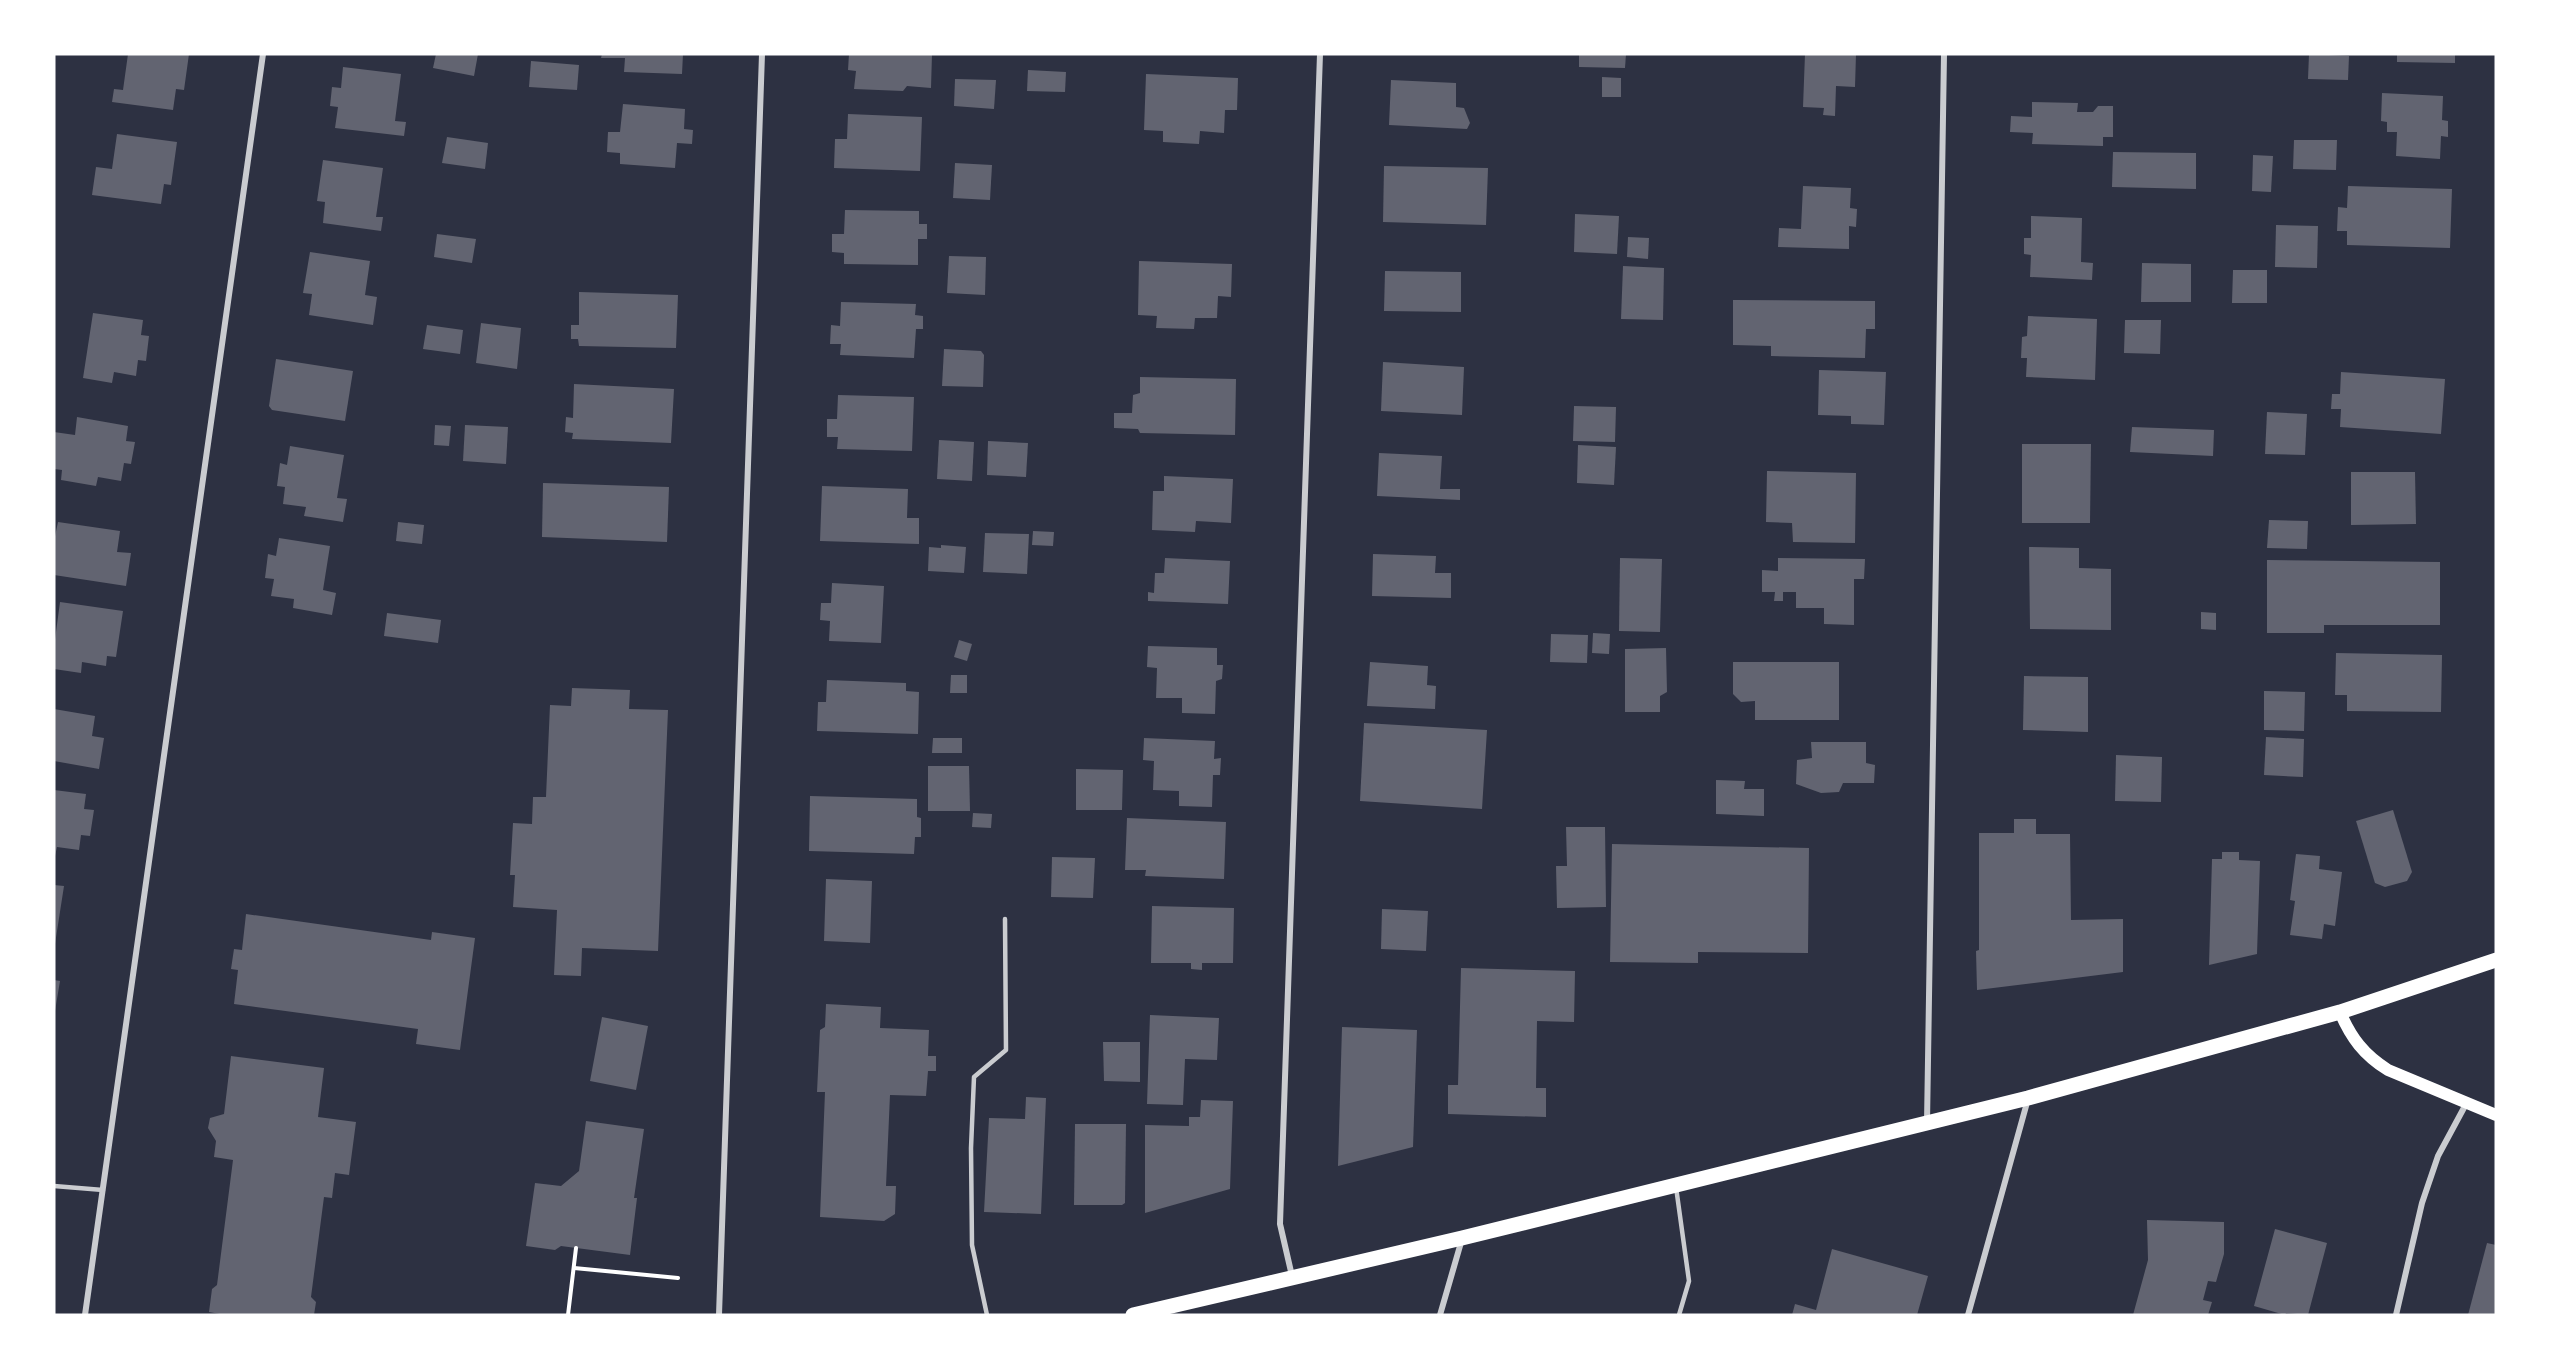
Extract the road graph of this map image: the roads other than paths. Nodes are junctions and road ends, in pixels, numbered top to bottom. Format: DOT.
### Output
graph roads {
  1 [pos="263,54"];
  2 [pos="762,54"];
  3 [pos="1320,54"];
  4 [pos="1944,54"];
  5 [pos="1005,920"];
  6 [pos="2496,960"];
  7 [pos="2340,1012"];
  8 [pos="2028,1098"];
  9 [pos="2466,1104"];
  10 [pos="2496,1115"];
  11 [pos="1927,1124"];
  12 [pos="1676,1184"];
  13 [pos="54,1186"];
  14 [pos="103,1190"];
  15 [pos="1462,1238"];
  16 [pos="1293,1276"];
  17 [pos="85,1315"];
  18 [pos="719,1315"];
  19 [pos="987,1315"];
  20 [pos="1133,1315"];
  21 [pos="1440,1315"];
  22 [pos="1679,1315"];
  23 [pos="1968,1315"];
  24 [pos="2396,1315"];
  1 -- 14 [label="street"];
  2 -- 18 [label="street"];
  3 -- 16 [label="street"];
  4 -- 11 [label="street"];
  5 -- 19 [label="lane"];
  6 -- 7 [label="main road"];
  7 -- 8 [label="main road"];
  7 -- 9 [label="main road"];
  8 -- 11 [label="main road"];
  8 -- 23 [label="street"];
  9 -- 10 [label="main road"];
  9 -- 24 [label="street"];
  11 -- 12 [label="main road"];
  12 -- 15 [label="main road"];
  12 -- 22 [label="lane"];
  13 -- 14 [label="lane"];
  14 -- 17 [label="street"];
  15 -- 16 [label="main road"];
  15 -- 21 [label="street"];
  16 -- 20 [label="main road"];
}
